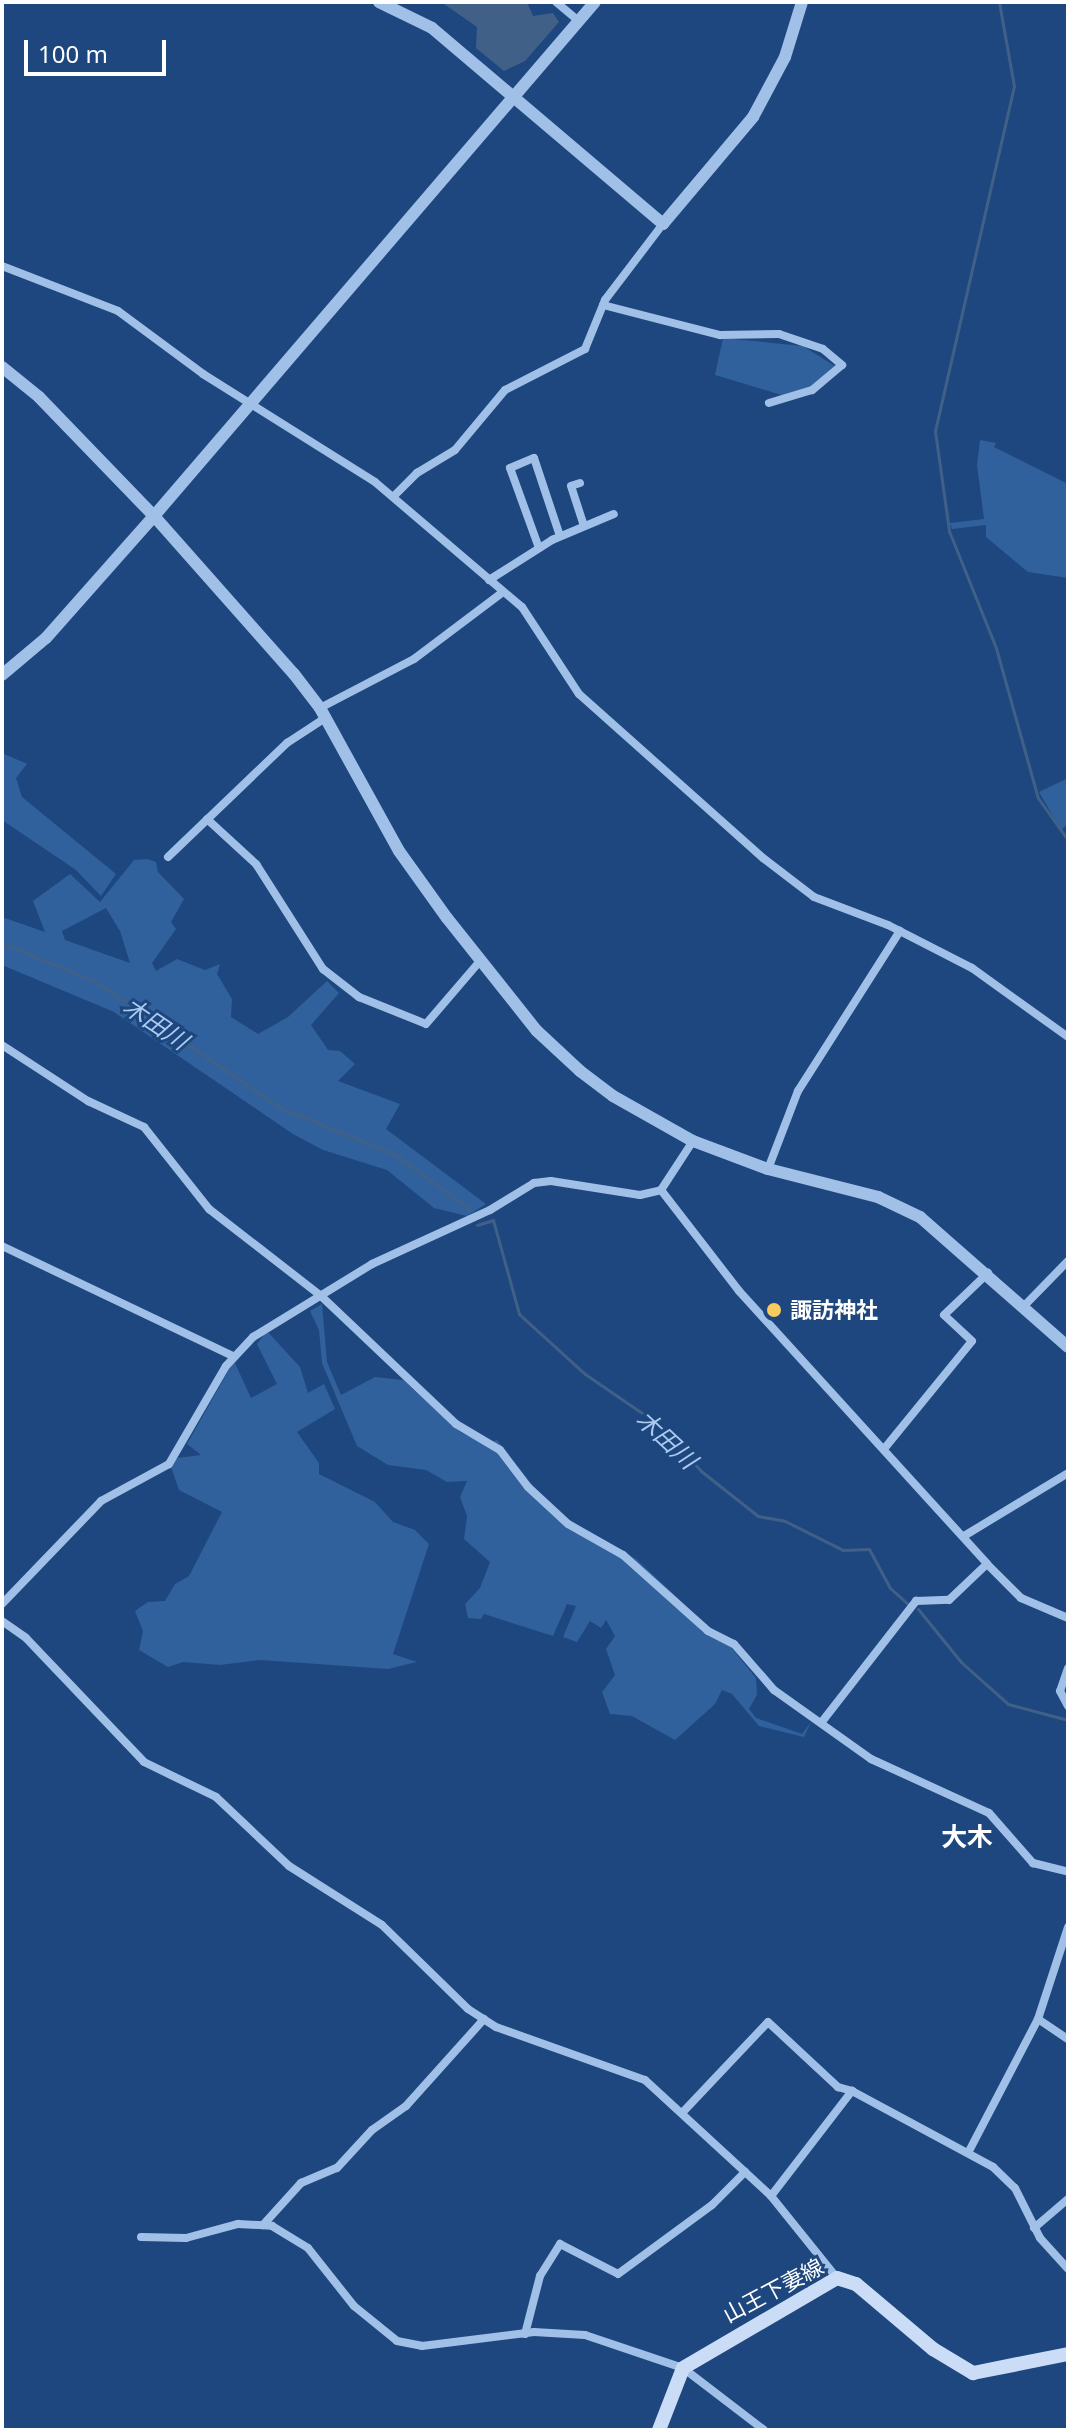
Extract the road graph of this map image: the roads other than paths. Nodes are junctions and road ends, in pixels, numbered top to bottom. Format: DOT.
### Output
graph roads {
  1 [pos="379,2"];
  2 [pos="556,2"];
  3 [pos="595,2"];
  4 [pos="802,2"];
  5 [pos="579,21"];
  6 [pos="514,96"];
  7 [pos="663,224"];
  8 [pos="2,266"];
  9 [pos="603,305"];
  10 [pos="2,367"];
  11 [pos="769,403"];
  12 [pos="251,404"];
  13 [pos="580,483"];
  14 [pos="394,496"];
  15 [pos="614,514"];
  16 [pos="154,516"];
  17 [pos="583,524"];
  18 [pos="560,536"];
  19 [pos="539,548"];
  20 [pos="489,580"];
  21 [pos="503,592"];
  22 [pos="2,675"];
  23 [pos="322,713"];
  24 [pos="207,819"];
  25 [pos="168,857"];
  26 [pos="900,931"];
  27 [pos="480,961"];
  28 [pos="1068,1037"];
  29 [pos="2,1045"];
  30 [pos="693,1141"];
  31 [pos="768,1169"];
  32 [pos="661,1190"];
  33 [pos="2,1246"];
  34 [pos="1068,1261"];
  35 [pos="988,1273"];
  36 [pos="320,1295"];
  37 [pos="1025,1305"];
  38 [pos="1068,1347"];
  39 [pos="233,1356"];
  40 [pos="884,1449"];
  41 [pos="1068,1473"];
  42 [pos="964,1536"];
  43 [pos="987,1564"];
  44 [pos="2,1604"];
  45 [pos="1068,1618"];
  46 [pos="2,1621"];
  47 [pos="1068,1668"];
  48 [pos="1068,1706"];
  49 [pos="821,1723"];
  50 [pos="1068,1872"];
  51 [pos="1068,1927"];
  52 [pos="484,2019"];
  53 [pos="1038,2019"];
  54 [pos="1068,2039"];
  55 [pos="852,2091"];
  56 [pos="682,2113"];
  57 [pos="968,2153"];
  58 [pos="745,2172"];
  59 [pos="771,2196"];
  60 [pos="1068,2199"];
  61 [pos="263,2225"];
  62 [pos="1034,2228"];
  63 [pos="141,2237"];
  64 [pos="1068,2269"];
  65 [pos="837,2278"];
  66 [pos="525,2334"];
  67 [pos="1068,2354"];
  68 [pos="683,2368"];
  69 [pos="659,2430"];
  70 [pos="764,2430"];
  1 -- 6 [label="street"];
  2 -- 5 [label="street"];
  3 -- 5 [label="street"];
  4 -- 7 [label="street"];
  5 -- 6 [label="street"];
  6 -- 7 [label="street"];
  6 -- 12 [label="street"];
  7 -- 9 [label="street"];
  8 -- 12 [label="street"];
  9 -- 11 [label="street"];
  9 -- 14 [label="street"];
  10 -- 16 [label="street"];
  12 -- 14 [label="street"];
  12 -- 16 [label="street"];
  13 -- 17 [label="street"];
  14 -- 20 [label="street"];
  15 -- 17 [label="street"];
  16 -- 22 [label="street"];
  16 -- 23 [label="street"];
  17 -- 18 [label="street"];
  18 -- 19 [label="street"];
  18 -- 19 [label="street"];
  19 -- 20 [label="street"];
  20 -- 21 [label="street"];
  21 -- 23 [label="street"];
  21 -- 26 [label="street"];
  23 -- 24 [label="street"];
  23 -- 27 [label="street"];
  24 -- 25 [label="street"];
  24 -- 27 [label="street"];
  26 -- 28 [label="street"];
  26 -- 31 [label="street"];
  27 -- 30 [label="street"];
  29 -- 36 [label="street"];
  30 -- 31 [label="street"];
  30 -- 32 [label="street"];
  31 -- 35 [label="street"];
  32 -- 36 [label="street"];
  32 -- 40 [label="street"];
  33 -- 39 [label="street"];
  34 -- 37 [label="street"];
  35 -- 37 [label="street"];
  35 -- 40 [label="street"];
  36 -- 39 [label="street"];
  36 -- 49 [label="street"];
  37 -- 38 [label="street"];
  39 -- 44 [label="street"];
  40 -- 42 [label="street"];
  41 -- 42 [label="street"];
  42 -- 43 [label="street"];
  43 -- 45 [label="street"];
  43 -- 49 [label="street"];
  46 -- 52 [label="street"];
  47 -- 48 [label="street"];
  49 -- 50 [label="street"];
  51 -- 53 [label="street"];
  52 -- 56 [label="street"];
  52 -- 61 [label="street"];
  53 -- 54 [label="street"];
  53 -- 57 [label="street"];
  55 -- 56 [label="street"];
  55 -- 57 [label="street"];
  55 -- 59 [label="street"];
  56 -- 58 [label="street"];
  57 -- 62 [label="street"];
  58 -- 59 [label="street"];
  58 -- 66 [label="street"];
  59 -- 65 [label="street"];
  60 -- 62 [label="street"];
  61 -- 63 [label="street"];
  61 -- 66 [label="street"];
  62 -- 64 [label="street"];
  65 -- 67 [label="main road, 山王下妻線"];
  65 -- 68 [label="main road, 山王下妻線"];
  66 -- 68 [label="street"];
  68 -- 69 [label="main road"];
  68 -- 70 [label="street"];
}
